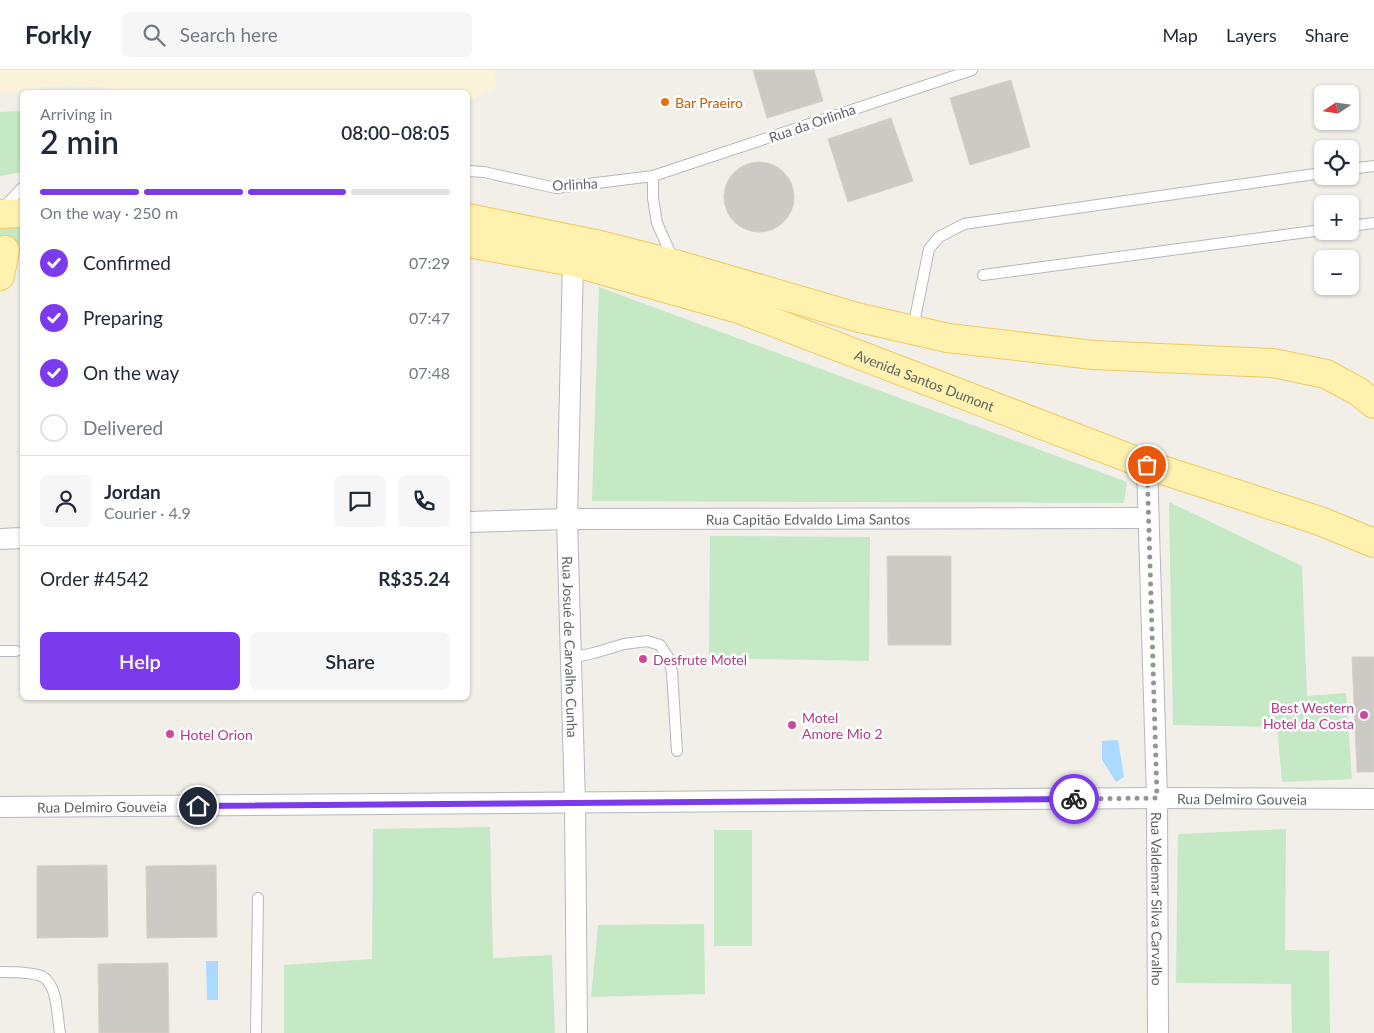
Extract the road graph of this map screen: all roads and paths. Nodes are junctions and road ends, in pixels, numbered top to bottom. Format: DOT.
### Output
graph roads {
  1 [pos="972,70"];
  2 [pos="1374,166"];
  3 [pos="1359,168"];
  4 [pos="470,171"];
  5 [pos="1314,174"];
  6 [pos="654,176"];
  7 [pos="470,218"];
  8 [pos="1374,223"];
  9 [pos="1359,225"];
  10 [pos="1314,231"];
  11 [pos="470,243"];
  12 [pos="573,262"];
  13 [pos="675,264"];
  14 [pos="983,275"];
  15 [pos="912,330"];
  16 [pos="1373,401"];
  17 [pos="1147,465"];
  18 [pos="1148,518"];
  19 [pos="567,519"];
  20 [pos="470,522"];
  21 [pos="20,538"];
  22 [pos="0,539"];
  23 [pos="1374,543"];
  24 [pos="0,651"];
  25 [pos="16,651"];
  26 [pos="571,658"];
  27 [pos="676,751"];
  28 [pos="1157,798"];
  29 [pos="1374,799"];
  30 [pos="575,804"];
  31 [pos="0,807"];
  32 [pos="258,898"];
  33 [pos="0,972"];
  34 [pos="60,1033"];
  35 [pos="256,1033"];
  36 [pos="577,1033"];
  37 [pos="1158,1033"];
  1 -- 6 [label="lane, Rua da Orlinha"];
  2 -- 3 [label="lane"];
  4 -- 6 [label="lane, Orlinha"];
  5 -- 15 [label="lane"];
  6 -- 13 [label="lane"];
  7 -- 13 [label="main road"];
  8 -- 9 [label="lane"];
  10 -- 14 [label="lane"];
  11 -- 12 [label="main road, Avenida Santos Dumont"];
  12 -- 17 [label="main road, Avenida Santos Dumont"];
  12 -- 19 [label="street, Rua Josué de Carvalho Cunha"];
  13 -- 15 [label="main road"];
  15 -- 16 [label="main road"];
  17 -- 18 [label="street, Rua Valdemar Silva Carvalho"];
  17 -- 23 [label="main road, Avenida Santos Dumont"];
  18 -- 19 [label="street, Rua Capitão Edvaldo Lima Santos"];
  18 -- 28 [label="street, Rua Valdemar Silva Carvalho"];
  19 -- 20 [label="street, Rua Capitão Edvaldo Lima Santos"];
  19 -- 26 [label="street, Rua Josué de Carvalho Cunha"];
  21 -- 22 [label="street"];
  24 -- 25 [label="lane"];
  26 -- 27 [label="lane"];
  26 -- 30 [label="street, Rua Josué de Carvalho Cunha"];
  28 -- 29 [label="street, Rua Delmiro Gouveia"];
  28 -- 30 [label="street, Rua Delmiro Gouveia"];
  28 -- 37 [label="street, Rua Valdemar Silva Carvalho"];
  30 -- 31 [label="street, Rua Delmiro Gouveia"];
  30 -- 36 [label="street, Rua Josué de Carvalho Cunha"];
  32 -- 35 [label="lane"];
  33 -- 34 [label="lane"];
}
